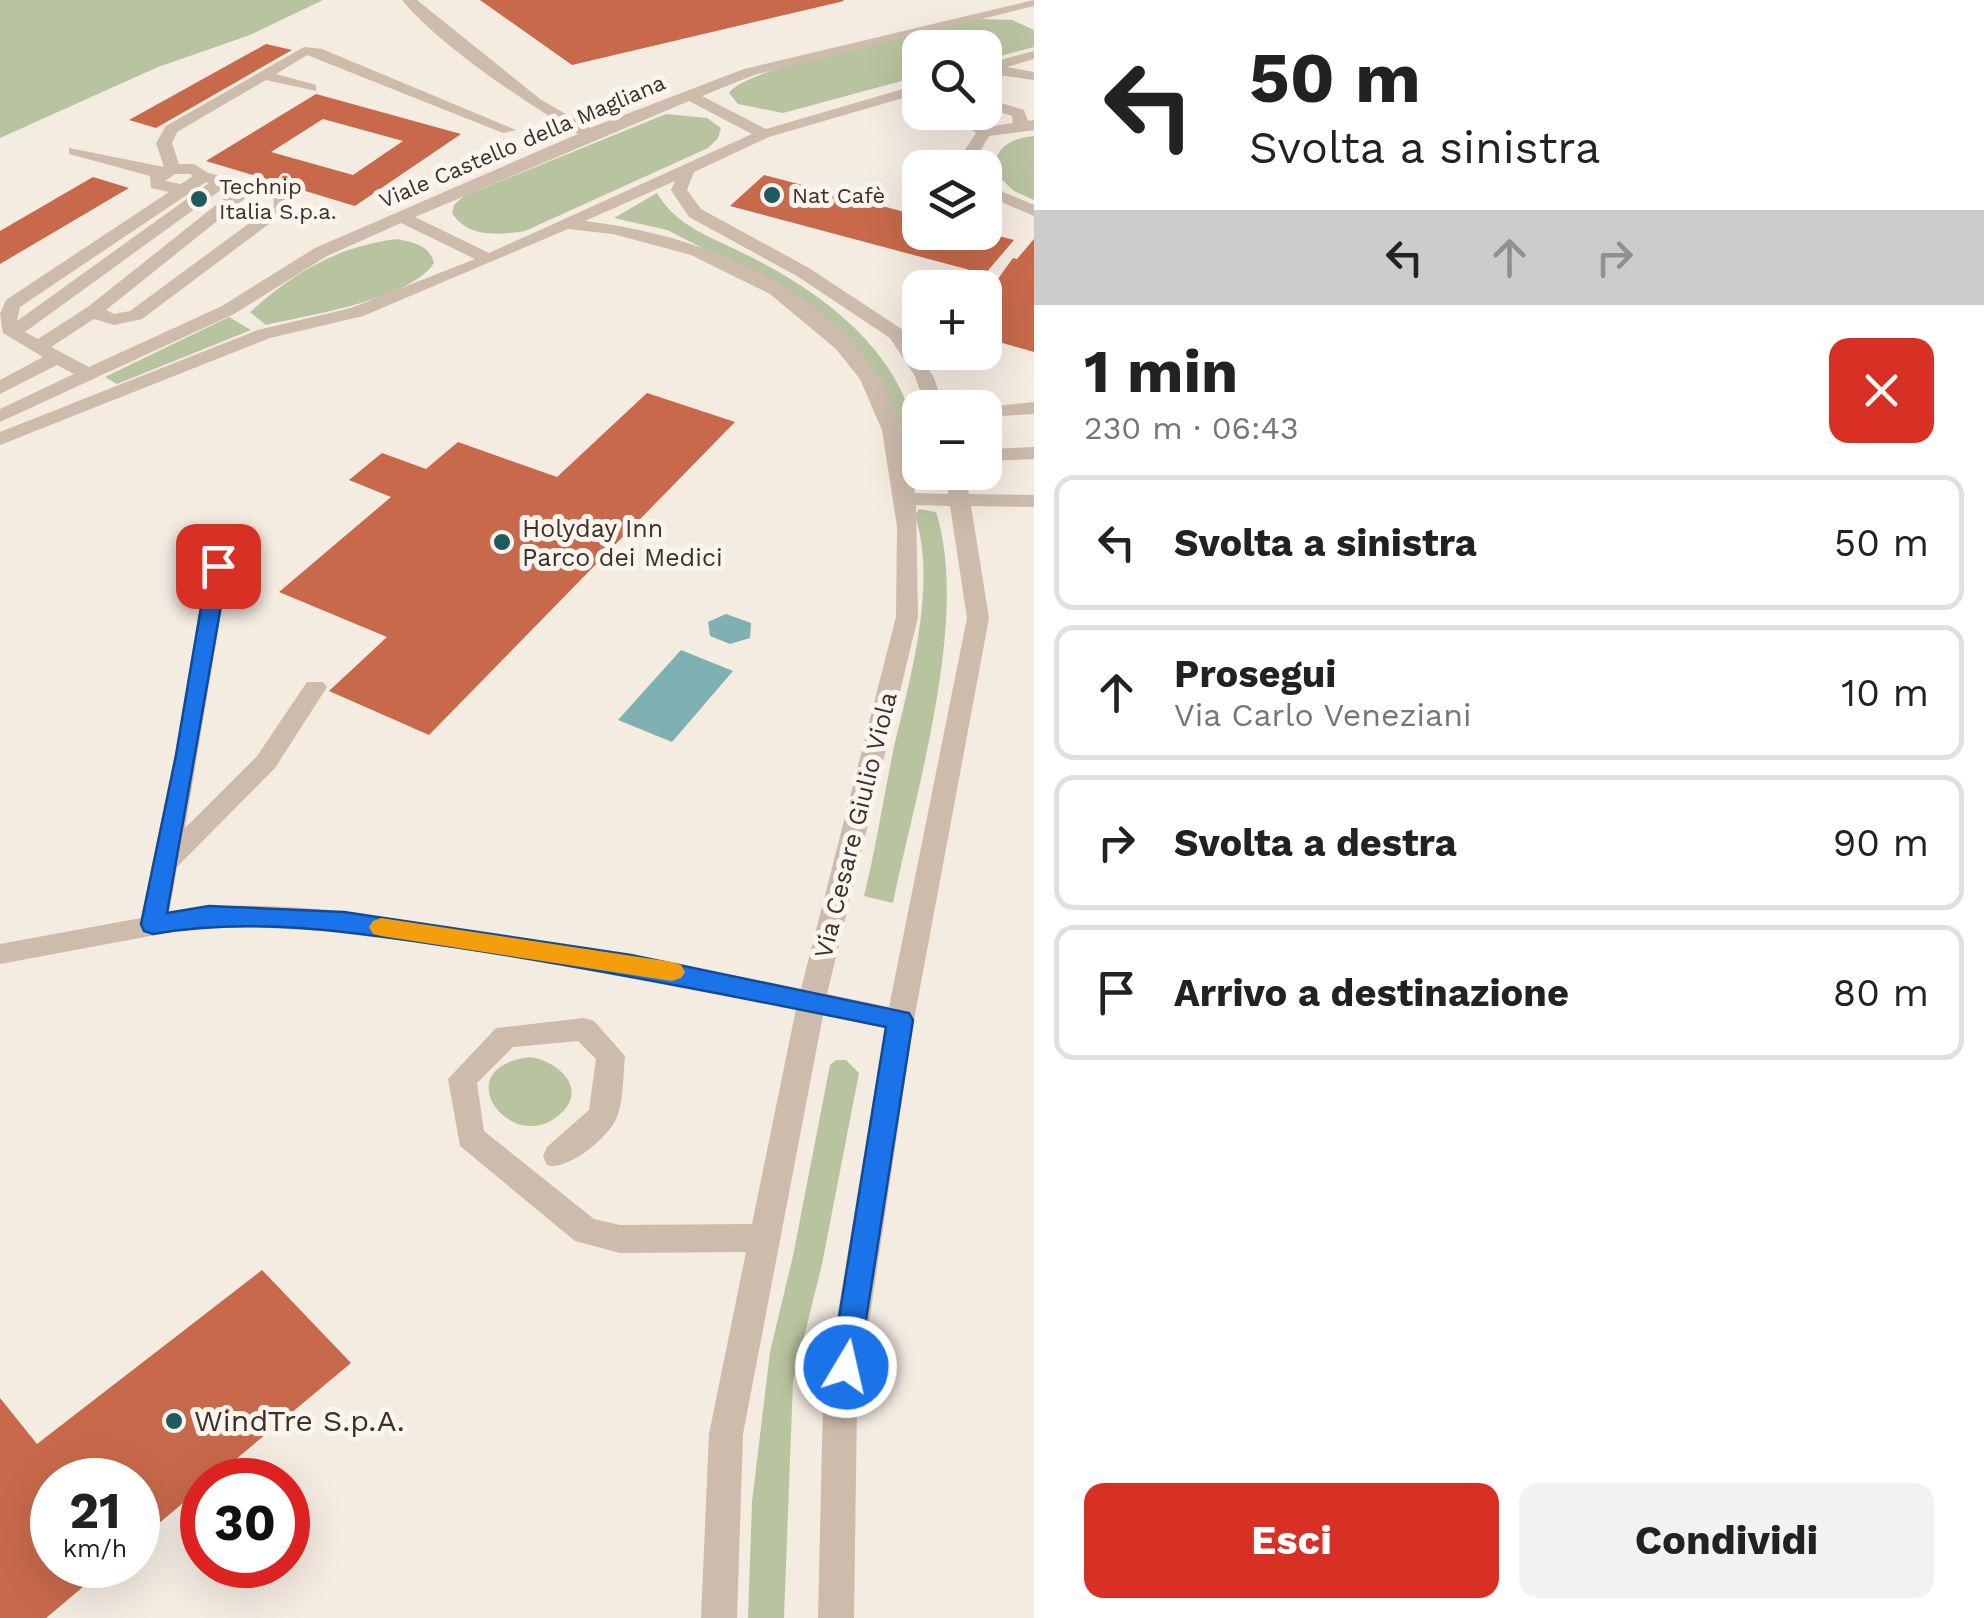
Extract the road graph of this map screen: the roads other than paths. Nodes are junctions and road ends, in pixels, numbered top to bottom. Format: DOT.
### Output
graph roads {
  1 [pos="409,0"];
  2 [pos="1034,2"];
  3 [pos="982,14"];
  4 [pos="1034,21"];
  5 [pos="1034,55"];
  6 [pos="1002,64"];
  7 [pos="1002,71"];
  8 [pos="264,75"];
  9 [pos="1034,76"];
  10 [pos="311,88"];
  11 [pos="689,95"];
  12 [pos="902,95"];
  13 [pos="1002,108"];
  14 [pos="1027,125"];
  15 [pos="508,130"];
  16 [pos="981,130"];
  17 [pos="984,132"];
  18 [pos="589,134"];
  19 [pos="764,134"];
  20 [pos="973,150"];
  21 [pos="75,151"];
  22 [pos="167,171"];
  23 [pos="686,172"];
  24 [pos="203,177"];
  25 [pos="222,182"];
  26 [pos="249,187"];
  27 [pos="184,189"];
  28 [pos="1002,196"];
  29 [pos="1034,210"];
  30 [pos="400,216"];
  31 [pos="572,225"];
  32 [pos="489,259"];
  33 [pos="95,310"];
  34 [pos="12,333"];
  35 [pos="38,348"];
  36 [pos="57,358"];
  37 [pos="91,376"];
  38 [pos="0,388"];
  39 [pos="929,390"];
  40 [pos="1034,408"];
  41 [pos="1002,410"];
  42 [pos="0,416"];
  43 [pos="0,439"];
  44 [pos="1034,453"];
  45 [pos="1002,455"];
  46 [pos="944,490"];
  47 [pos="958,490"];
  48 [pos="974,490"];
  49 [pos="903,499"];
  50 [pos="1034,501"];
  51 [pos="224,529"];
  52 [pos="316,687"];
  53 [pos="165,864"];
  54 [pos="153,924"];
  55 [pos="0,954"];
  56 [pos="812,1000"];
  57 [pos="900,1020"];
  58 [pos="558,1156"];
  59 [pos="766,1238"];
  60 [pos="720,1618"];
  61 [pos="836,1618"];
  1 -- 18 [label="street"];
  2 -- 3 [label="street, Viale Castello della Magliana"];
  3 -- 4 [label="street"];
  3 -- 11 [label="street, Viale Castello della Magliana"];
  5 -- 6 [label="street"];
  7 -- 9 [label="street"];
  8 -- 10 [label="street"];
  8 -- 15 [label="street"];
  8 -- 22 [label="street"];
  11 -- 18 [label="street, Viale Castello della Magliana"];
  11 -- 19 [label="street"];
  12 -- 19 [label="street"];
  13 -- 14 [label="street"];
  14 -- 17 [label="street"];
  16 -- 17 [label="street"];
  17 -- 20 [label="street"];
  18 -- 30 [label="street, Viale Castello della Magliana"];
  19 -- 23 [label="street"];
  21 -- 22 [label="street"];
  22 -- 24 [label="street"];
  22 -- 27 [label="street"];
  23 -- 31 [label="street"];
  23 -- 39 [label="street"];
  24 -- 25 [label="street"];
  24 -- 27 [label="street"];
  25 -- 26 [label="street"];
  25 -- 34 [label="street"];
  26 -- 33 [label="street"];
  26 -- 33 [label="street"];
  27 -- 34 [label="street"];
  28 -- 29 [label="street"];
  30 -- 32 [label="street"];
  30 -- 37 [label="street, Viale Castello della Magliana"];
  31 -- 32 [label="street"];
  31 -- 49 [label="street, Via Cesare Giulio Viola"];
  32 -- 43 [label="street"];
  33 -- 35 [label="street"];
  34 -- 35 [label="street"];
  35 -- 36 [label="street"];
  36 -- 37 [label="street"];
  36 -- 38 [label="street"];
  37 -- 42 [label="street, Viale Castello della Magliana"];
  40 -- 41 [label="street"];
  44 -- 45 [label="street"];
  46 -- 49 [label="street"];
  47 -- 57 [label="street"];
  48 -- 50 [label="street"];
  49 -- 56 [label="street, Via Cesare Giulio Viola"];
  51 -- 53 [label="street"];
  52 -- 53 [label="street"];
  53 -- 54 [label="street"];
  54 -- 55 [label="street"];
  54 -- 56 [label="street"];
  56 -- 57 [label="street"];
  56 -- 59 [label="street, Via Cesare Giulio Viola"];
  57 -- 61 [label="street"];
  58 -- 59 [label="street"];
  59 -- 60 [label="street, Via Cesare Giulio Viola"];
}
